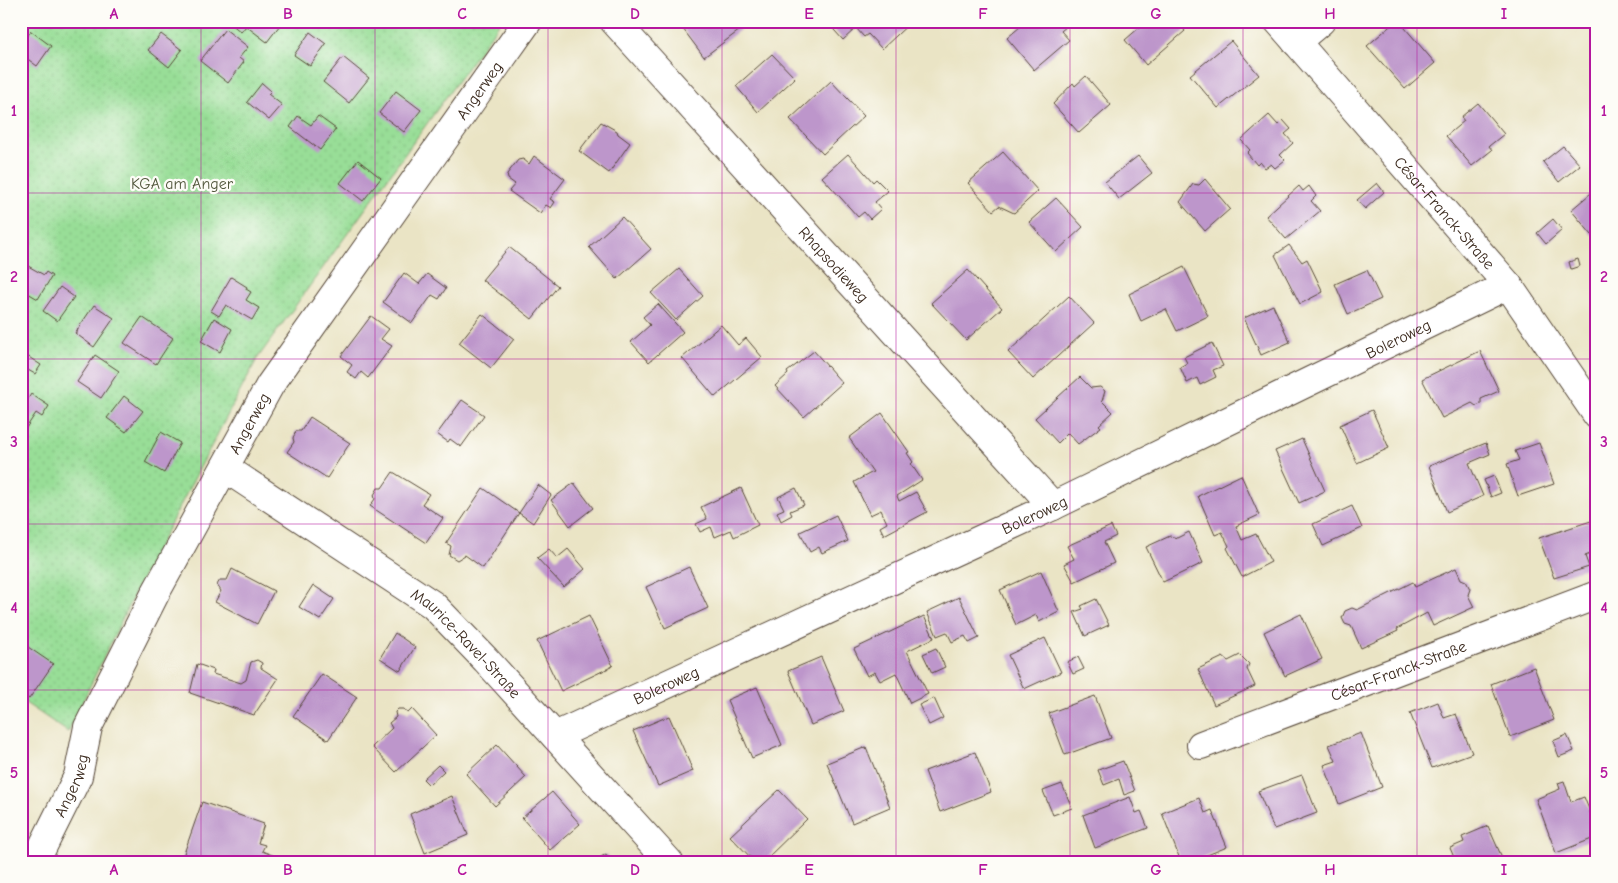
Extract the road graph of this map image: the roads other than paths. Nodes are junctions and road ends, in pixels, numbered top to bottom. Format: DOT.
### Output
graph roads {
  1 [pos="528,21"];
  2 [pos="614,21"];
  3 [pos="1278,21"];
  4 [pos="1321,21"];
  5 [pos="1296,42"];
  6 [pos="1508,285"];
  7 [pos="1597,415"];
  8 [pos="225,468"];
  9 [pos="1053,506"];
  10 [pos="1597,595"];
  11 [pos="555,736"];
  12 [pos="1202,745"];
  13 [pos="35,862"];
  14 [pos="669,862"];
  1 -- 8 [label="street, Angerweg"];
  2 -- 9 [label="street, Rhapsodieweg"];
  3 -- 5 [label="street, César-Franck-Straße"];
  4 -- 5 [label="street"];
  5 -- 6 [label="street, César-Franck-Straße"];
  6 -- 7 [label="street, César-Franck-Straße"];
  6 -- 9 [label="street, Boleroweg"];
  8 -- 11 [label="street, Maurice-Ravel-Straße"];
  8 -- 13 [label="street, Angerweg"];
  9 -- 11 [label="street, Boleroweg"];
  10 -- 12 [label="street, César-Franck-Straße"];
  11 -- 14 [label="street, Maurice-Ravel-Straße"];
}
